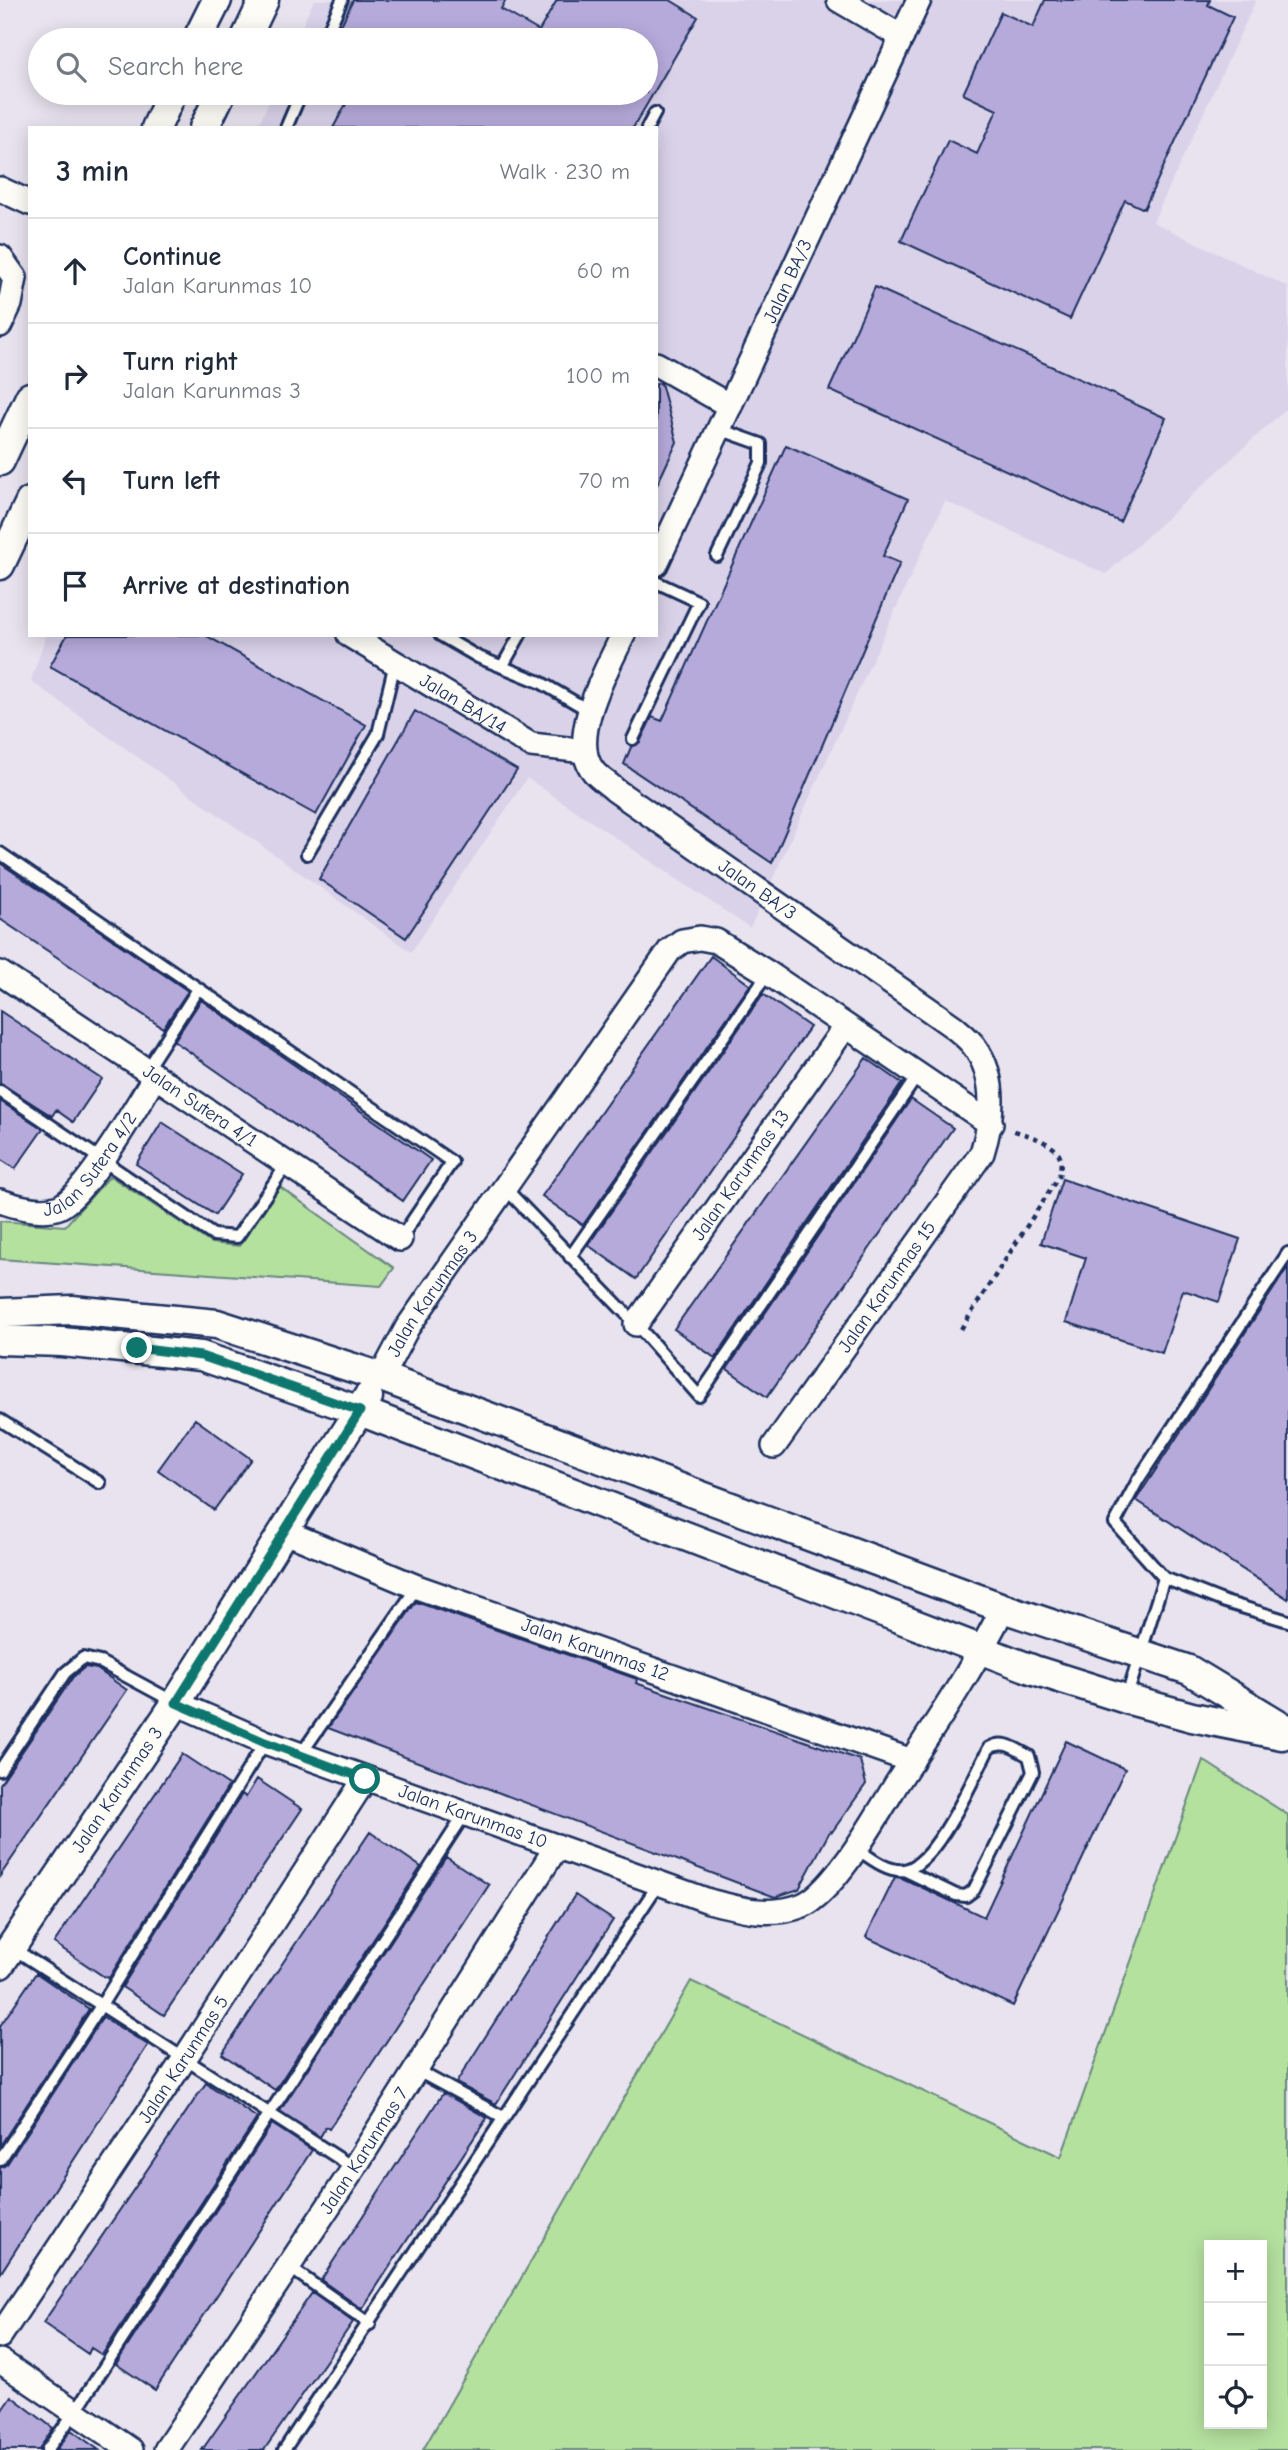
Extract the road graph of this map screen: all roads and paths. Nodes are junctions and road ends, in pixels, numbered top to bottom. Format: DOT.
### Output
graph roads {
  1 [pos="217,0"];
  2 [pos="264,0"];
  3 [pos="342,0"];
  4 [pos="839,0"];
  5 [pos="919,0"];
  6 [pos="203,28"];
  7 [pos="251,28"];
  8 [pos="329,28"];
  9 [pos="902,37"];
  10 [pos="167,105"];
  11 [pos="215,105"];
  12 [pos="297,105"];
  13 [pos="655,113"];
  14 [pos="157,126"];
  15 [pos="205,126"];
  16 [pos="287,126"];
  17 [pos="648,126"];
  18 [pos="0,189"];
  19 [pos="28,202"];
  20 [pos="0,257"];
  21 [pos="0,325"];
  22 [pos="658,365"];
  23 [pos="28,401"];
  24 [pos="730,406"];
  25 [pos="719,429"];
  26 [pos="0,461"];
  27 [pos="28,506"];
  28 [pos="717,556"];
  29 [pos="658,560"];
  30 [pos="0,565"];
  31 [pos="658,583"];
  32 [pos="352,637"];
  33 [pos="443,637"];
  34 [pos="519,637"];
  35 [pos="622,637"];
  36 [pos="395,663"];
  37 [pos="502,667"];
  38 [pos="588,710"];
  39 [pos="633,739"];
  40 [pos="585,751"];
  41 [pos="0,853"];
  42 [pos="307,854"];
  43 [pos="0,973"];
  44 [pos="768,973"];
  45 [pos="198,989"];
  46 [pos="845,1027"];
  47 [pos="150,1073"];
  48 [pos="918,1075"];
  49 [pos="0,1091"];
  50 [pos="991,1124"];
  51 [pos="102,1160"];
  52 [pos="287,1164"];
  53 [pos="505,1188"];
  54 [pos="0,1201"];
  55 [pos="400,1238"];
  56 [pos="1288,1253"];
  57 [pos="570,1257"];
  58 [pos="0,1313"];
  59 [pos="636,1324"];
  60 [pos="961,1329"];
  61 [pos="0,1340"];
  62 [pos="381,1377"];
  63 [pos="360,1411"];
  64 [pos="0,1420"];
  65 [pos="774,1446"];
  66 [pos="100,1483"];
  67 [pos="283,1531"];
  68 [pos="1164,1578"];
  69 [pos="416,1587"];
  70 [pos="1003,1608"];
  71 [pos="1288,1621"];
  72 [pos="983,1649"];
  73 [pos="1142,1654"];
  74 [pos="1126,1699"];
  75 [pos="176,1703"];
  76 [pos="1288,1730"];
  77 [pos="1288,1736"];
  78 [pos="265,1742"];
  79 [pos="301,1754"];
  80 [pos="912,1761"];
  81 [pos="0,1770"];
  82 [pos="365,1779"];
  83 [pos="466,1812"];
  84 [pos="557,1846"];
  85 [pos="856,1848"];
  86 [pos="904,1870"];
  87 [pos="659,1883"];
  88 [pos="6,1956"];
  89 [pos="102,2004"];
  90 [pos="185,2058"];
  91 [pos="416,2070"];
  92 [pos="269,2113"];
  93 [pos="503,2117"];
  94 [pos="0,2160"];
  95 [pos="354,2168"];
  96 [pos="289,2267"];
  97 [pos="370,2324"];
  98 [pos="0,2336"];
  99 [pos="0,2361"];
  100 [pos="75,2412"];
  101 [pos="47,2450"];
  102 [pos="131,2450"];
  103 [pos="166,2450"];
  104 [pos="284,2450"];
  1 -- 6 [label="street"];
  2 -- 7 [label="street"];
  3 -- 8 [label="lane"];
  4 -- 9 [label="street"];
  5 -- 9 [label="street, Jalan BA/3"];
  9 -- 24 [label="street, Jalan BA/3"];
  10 -- 14 [label="street"];
  11 -- 15 [label="street"];
  12 -- 16 [label="lane"];
  13 -- 17 [label="lane"];
  18 -- 19 [label="street"];
  20 -- 21 [label="street"];
  22 -- 24 [label="street"];
  23 -- 26 [label="street"];
  24 -- 25 [label="street, Jalan BA/3"];
  25 -- 28 [label="lane"];
  25 -- 29 [label="street, Jalan BA/3"];
  27 -- 30 [label="street"];
  31 -- 39 [label="lane"];
  32 -- 36 [label="street, Jalan BA/14"];
  33 -- 37 [label="lane"];
  34 -- 37 [label="lane"];
  35 -- 38 [label="street"];
  36 -- 40 [label="street, Jalan BA/14"];
  36 -- 42 [label="lane"];
  37 -- 38 [label="lane"];
  38 -- 40 [label="street"];
  40 -- 50 [label="street, Jalan BA/3"];
  41 -- 45 [label="lane"];
  43 -- 47 [label="street, Jalan Sutera 4/1"];
  44 -- 46 [label="street, Jalan Karunmas 3"];
  44 -- 53 [label="street, Jalan Karunmas 3"];
  44 -- 57 [label="lane"];
  45 -- 47 [label="lane"];
  45 -- 55 [label="lane"];
  46 -- 48 [label="street, Jalan Karunmas 3"];
  46 -- 59 [label="street, Jalan Karunmas 13"];
  47 -- 51 [label="street, Jalan Sutera 4/2"];
  47 -- 52 [label="street, Jalan Sutera 4/1"];
  48 -- 50 [label="street, Jalan Karunmas 3"];
  48 -- 59 [label="lane"];
  49 -- 51 [label="lane"];
  50 -- 60 [label="path"];
  50 -- 65 [label="street, Jalan Karunmas 15"];
  51 -- 52 [label="lane"];
  51 -- 54 [label="street, Jalan Sutera 4/2"];
  52 -- 55 [label="street, Jalan Sutera 4/1"];
  53 -- 57 [label="lane"];
  53 -- 62 [label="street, Jalan Karunmas 3"];
  56 -- 68 [label="lane"];
  57 -- 59 [label="lane"];
  58 -- 62 [label="street"];
  61 -- 63 [label="street"];
  62 -- 63 [label="street, Jalan Karunmas 3"];
  62 -- 70 [label="street"];
  63 -- 67 [label="street, Jalan Karunmas 3"];
  63 -- 72 [label="street"];
  64 -- 66 [label="lane"];
  67 -- 69 [label="street, Jalan Karunmas 12"];
  67 -- 75 [label="street, Jalan Karunmas 3"];
  68 -- 71 [label="lane"];
  68 -- 73 [label="lane"];
  69 -- 79 [label="lane"];
  69 -- 80 [label="street, Jalan Karunmas 12"];
  70 -- 72 [label="street"];
  70 -- 73 [label="street"];
  72 -- 74 [label="street"];
  72 -- 80 [label="street"];
  73 -- 74 [label="lane"];
  73 -- 76 [label="street"];
  74 -- 77 [label="street"];
  75 -- 78 [label="street, Jalan Karunmas 10"];
  75 -- 81 [label="lane"];
  75 -- 88 [label="street, Jalan Karunmas 3"];
  78 -- 79 [label="street, Jalan Karunmas 10"];
  78 -- 89 [label="lane"];
  79 -- 82 [label="street, Jalan Karunmas 10"];
  80 -- 85 [label="street"];
  82 -- 83 [label="street, Jalan Karunmas 10"];
  82 -- 90 [label="street, Jalan Karunmas 5"];
  83 -- 84 [label="street, Jalan Karunmas 10"];
  83 -- 92 [label="lane"];
  84 -- 87 [label="street, Jalan Karunmas 10"];
  84 -- 91 [label="street, Jalan Karunmas 7"];
  85 -- 86 [label="lane"];
  85 -- 87 [label="street, Jalan Karunmas 10"];
  86 -- 86 [label="lane"];
  87 -- 93 [label="lane"];
  88 -- 89 [label="lane"];
  89 -- 90 [label="lane"];
  89 -- 94 [label="lane"];
  90 -- 92 [label="lane"];
  90 -- 98 [label="street, Jalan Karunmas 5"];
  91 -- 93 [label="lane"];
  91 -- 95 [label="street, Jalan Karunmas 7"];
  92 -- 95 [label="lane"];
  92 -- 100 [label="lane"];
  93 -- 97 [label="lane"];
  95 -- 96 [label="street, Jalan Karunmas 7"];
  96 -- 97 [label="lane"];
  96 -- 103 [label="street, Jalan Karunmas 7"];
  97 -- 104 [label="lane"];
  99 -- 100 [label="street"];
  100 -- 101 [label="lane"];
  100 -- 102 [label="street"];
}
